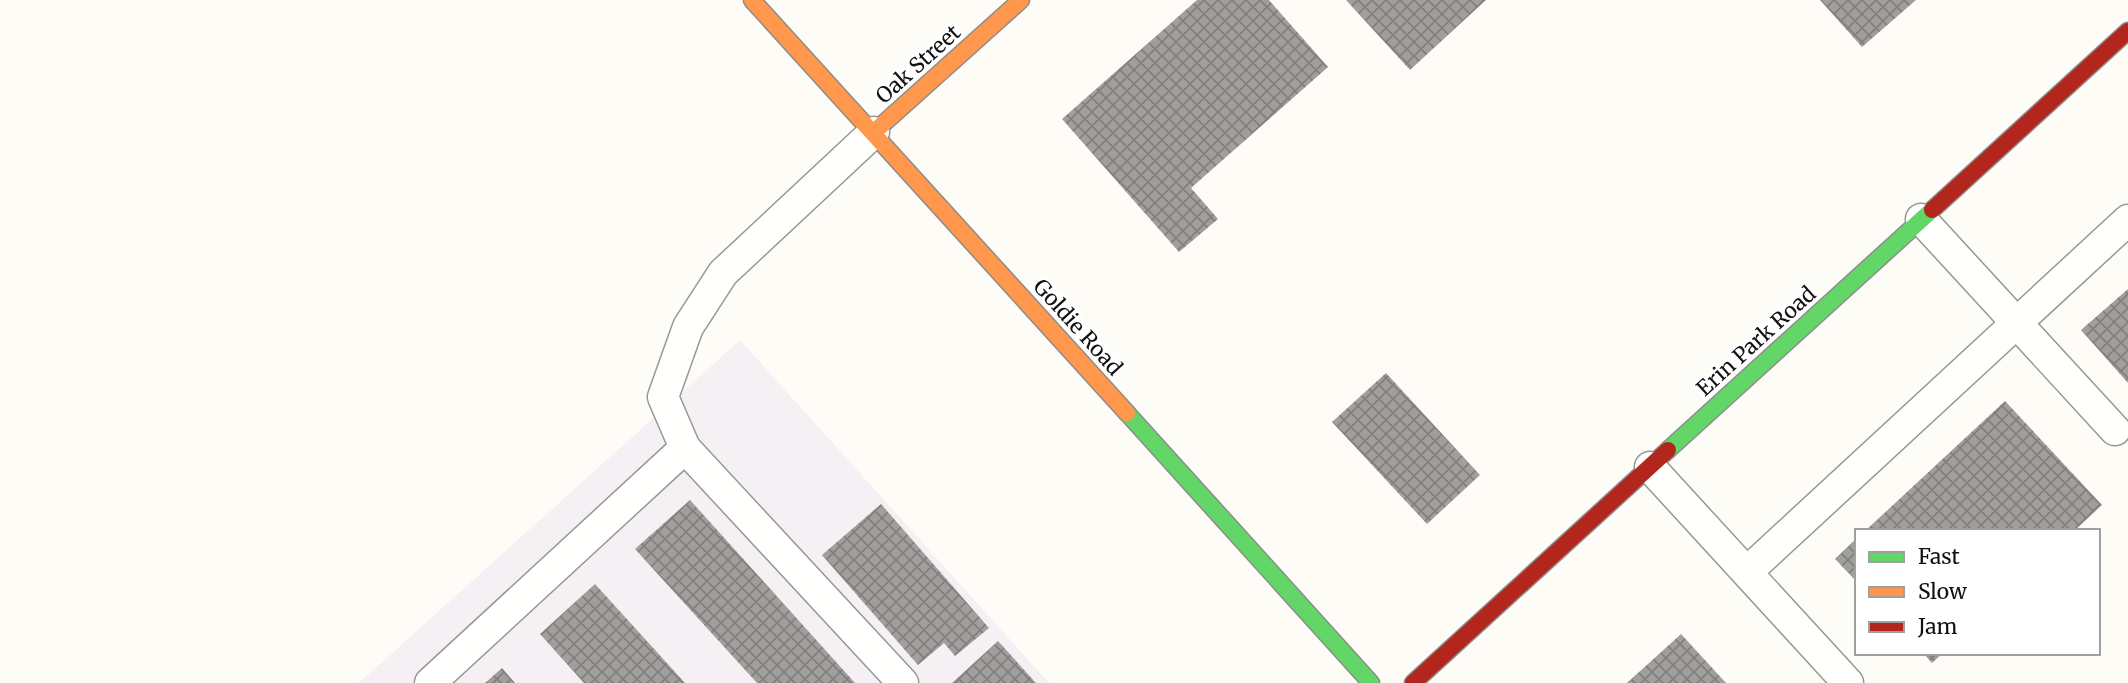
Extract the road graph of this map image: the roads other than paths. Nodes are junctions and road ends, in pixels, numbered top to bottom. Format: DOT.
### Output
graph roads {
  1 [pos="752,0"];
  2 [pos="1021,0"];
  3 [pos="2128,31"];
  4 [pos="874,132"];
  5 [pos="1921,219"];
  6 [pos="2128,220"];
  7 [pos="2017,323"];
  8 [pos="2115,430"];
  9 [pos="685,447"];
  10 [pos="1650,467"];
  11 [pos="1746,572"];
  12 [pos="430,683"];
  13 [pos="903,683"];
  14 [pos="1371,683"];
  15 [pos="1413,683"];
  16 [pos="1848,683"];
  1 -- 4 [label="street, Goldie Road"];
  2 -- 4 [label="street, Oak Street"];
  3 -- 5 [label="street, Erin Park Road"];
  4 -- 9 [label="lane"];
  4 -- 14 [label="street, Goldie Road"];
  5 -- 7 [label="lane"];
  5 -- 10 [label="street, Erin Park Road"];
  6 -- 7 [label="lane"];
  7 -- 8 [label="lane"];
  7 -- 11 [label="lane"];
  9 -- 12 [label="lane"];
  9 -- 13 [label="lane"];
  10 -- 11 [label="lane"];
  10 -- 15 [label="street, Erin Park Road"];
  11 -- 16 [label="lane"];
}
